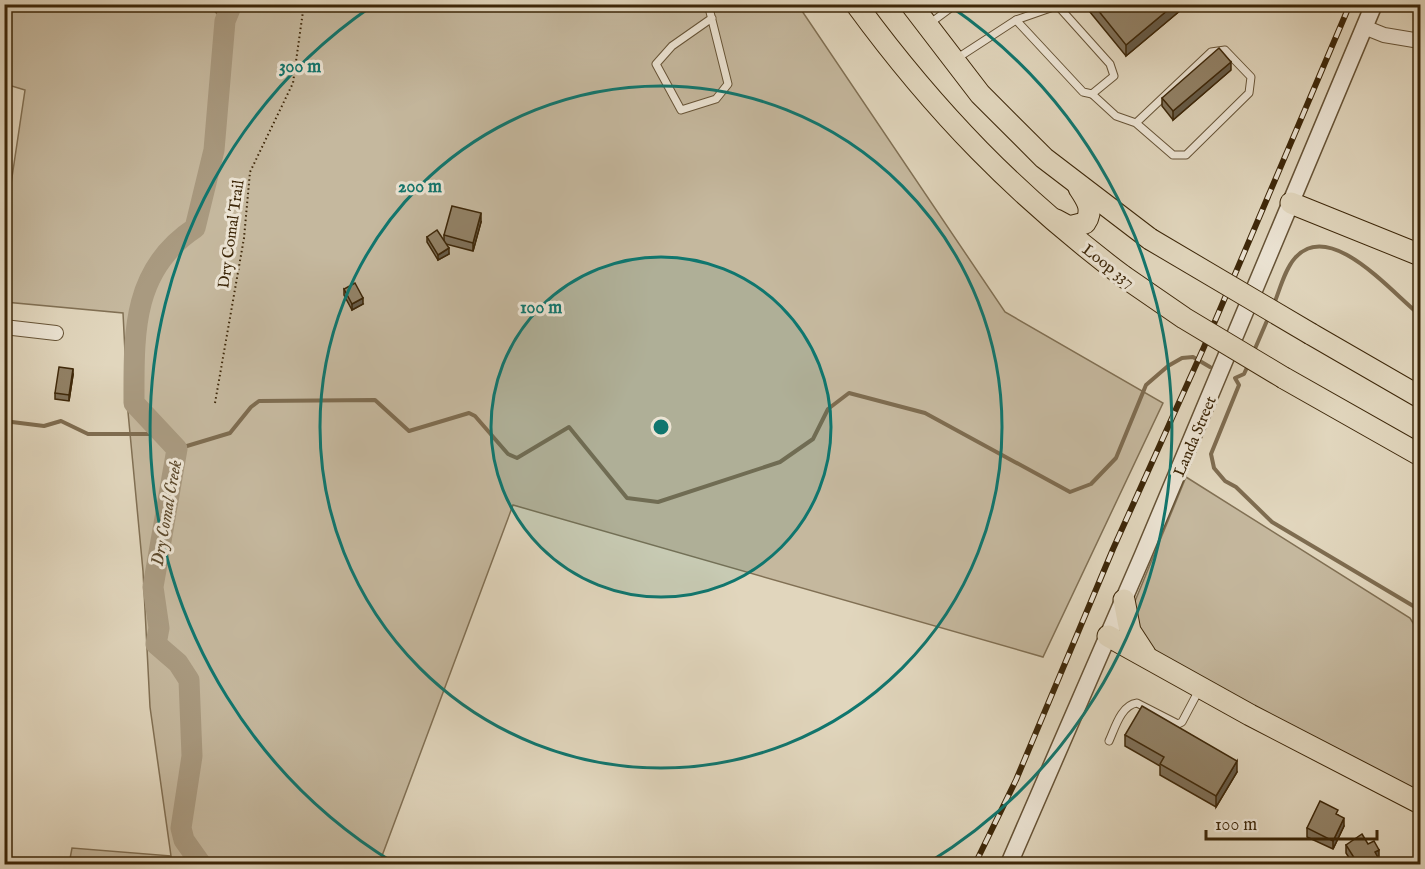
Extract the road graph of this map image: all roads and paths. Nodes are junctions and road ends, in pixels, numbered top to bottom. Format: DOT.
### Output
graph roads {
  1 [pos="304,4"];
  2 [pos="708,4"];
  3 [pos="856,4"];
  4 [pos="911,4"];
  5 [pos="956,4"];
  6 [pos="1374,4"];
  7 [pos="1059,5"];
  8 [pos="712,18"];
  9 [pos="1016,20"];
  10 [pos="927,26"];
  11 [pos="1364,27"];
  12 [pos="1420,41"];
  13 [pos="954,60"];
  14 [pos="1092,94"];
  15 [pos="1136,123"];
  16 [pos="1077,184"];
  17 [pos="1291,203"];
  18 [pos="1042,212"];
  19 [pos="1420,255"];
  20 [pos="4,327"];
  21 [pos="56,333"];
  22 [pos="1420,397"];
  23 [pos="215,403"];
  24 [pos="1420,455"];
  25 [pos="1124,600"];
  26 [pos="1108,636"];
  27 [pos="1152,661"];
  28 [pos="1200,687"];
  29 [pos="1109,741"];
  30 [pos="1420,802"];
  31 [pos="1009,864"];
  1 -- 23 [label="path, Dry Comal Trail"];
  2 -- 8 [label="lane"];
  3 -- 18 [label="main road, Loop 337"];
  4 -- 10 [label="main road"];
  5 -- 10 [label="lane"];
  6 -- 11 [label="street, Landa Street"];
  7 -- 9 [label="lane"];
  7 -- 14 [label="lane"];
  8 -- 8 [label="lane"];
  9 -- 13 [label="lane"];
  9 -- 14 [label="lane"];
  10 -- 13 [label="main road"];
  11 -- 12 [label="street"];
  11 -- 17 [label="street, Landa Street"];
  13 -- 16 [label="main road"];
  14 -- 15 [label="lane"];
  15 -- 15 [label="lane"];
  16 -- 18 [label="main road"];
  16 -- 22 [label="main road, bridge"];
  17 -- 19 [label="main road"];
  17 -- 25 [label="street, Landa Street"];
  18 -- 24 [label="main road, Loop 337, bridge"];
  20 -- 21 [label="street"];
  25 -- 26 [label="street, Landa Street"];
  25 -- 27 [label="main road"];
  26 -- 27 [label="main road"];
  26 -- 31 [label="street, Landa Street"];
  27 -- 28 [label="main road"];
  28 -- 29 [label="lane"];
  28 -- 30 [label="main road"];
}
